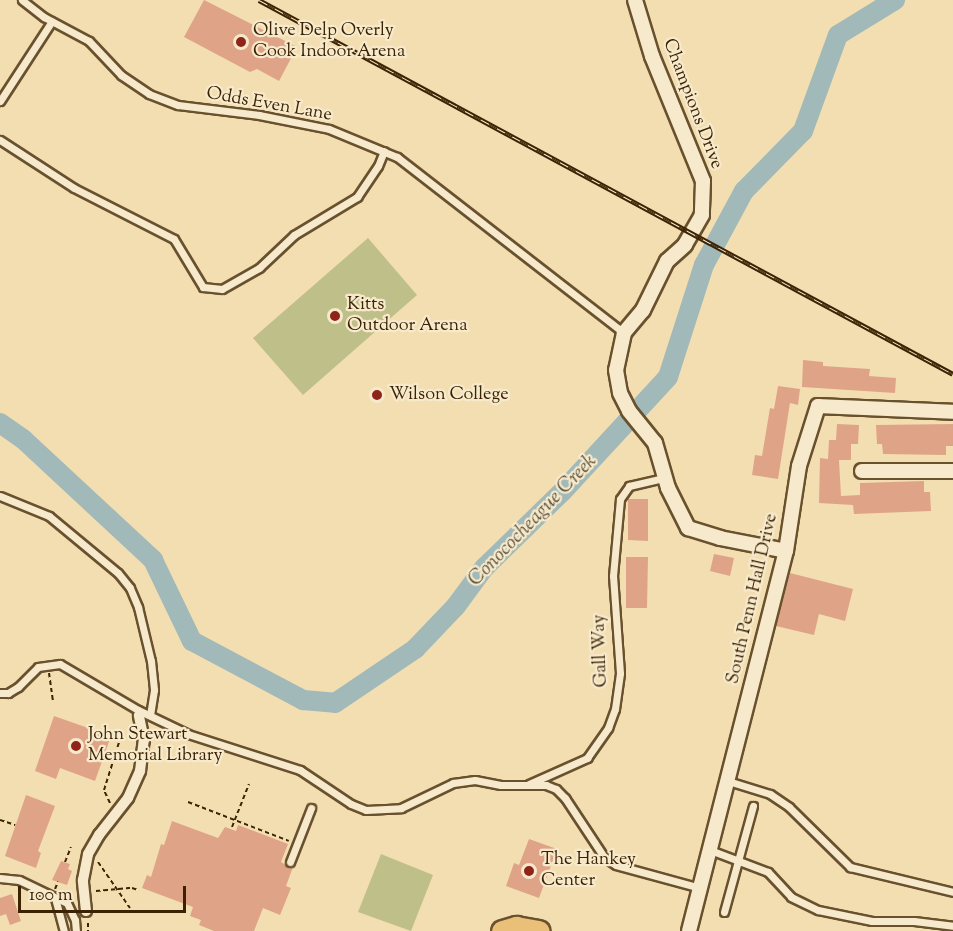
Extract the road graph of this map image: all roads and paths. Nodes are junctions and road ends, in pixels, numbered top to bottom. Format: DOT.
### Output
graph roads {
  1 [pos="22,0"];
  2 [pos="635,0"];
  3 [pos="52,21"];
  4 [pos="0,101"];
  5 [pos="0,140"];
  6 [pos="384,152"];
  7 [pos="624,333"];
  8 [pos="953,412"];
  9 [pos="862,471"];
  10 [pos="953,471"];
  11 [pos="665,478"];
  12 [pos="0,496"];
  13 [pos="786,551"];
  14 [pos="49,663"];
  15 [pos="0,693"];
  16 [pos="53,702"];
  17 [pos="142,713"];
  18 [pos="122,733"];
  19 [pos="728,781"];
  20 [pos="249,784"];
  21 [pos="526,785"];
  22 [pos="188,802"];
  23 [pos="753,806"];
  24 [pos="311,808"];
  25 [pos="116,813"];
  26 [pos="0,820"];
  27 [pos="235,820"];
  28 [pos="15,825"];
  29 [pos="232,827"];
  30 [pos="297,844"];
  31 [pos="70,847"];
  32 [pos="710,850"];
  33 [pos="93,855"];
  34 [pos="737,859"];
  35 [pos="65,862"];
  36 [pos="290,862"];
  37 [pos="0,878"];
  38 [pos="58,882"];
  39 [pos="700,888"];
  40 [pos="55,889"];
  41 [pos="116,889"];
  42 [pos="138,890"];
  43 [pos="90,892"];
  44 [pos="953,892"];
  45 [pos="55,898"];
  46 [pos="130,909"];
  47 [pos="86,911"];
  48 [pos="724,912"];
  49 [pos="88,923"];
  50 [pos="953,926"];
  51 [pos="505,930"];
  52 [pos="64,931"];
  53 [pos="76,931"];
  54 [pos="88,931"];
  55 [pos="539,931"];
  56 [pos="690,931"];
  1 -- 3 [label="lane, Odds Even Lane"];
  2 -- 7 [label="street, Champions Drive"];
  3 -- 4 [label="lane"];
  3 -- 6 [label="lane, Odds Even Lane"];
  5 -- 6 [label="lane"];
  6 -- 7 [label="lane, Odds Even Lane"];
  7 -- 11 [label="street, Champions Drive"];
  8 -- 13 [label="street, South Penn Hall Drive"];
  9 -- 10 [label="street"];
  11 -- 13 [label="street"];
  11 -- 21 [label="lane, Gall Way"];
  12 -- 17 [label="lane"];
  13 -- 19 [label="street, South Penn Hall Drive"];
  14 -- 15 [label="lane"];
  14 -- 16 [label="path"];
  14 -- 17 [label="lane, Gall Way"];
  17 -- 21 [label="lane, Gall Way"];
  17 -- 25 [label="street"];
  18 -- 25 [label="path"];
  19 -- 32 [label="street, South Penn Hall Drive"];
  19 -- 44 [label="lane"];
  20 -- 27 [label="path"];
  21 -- 39 [label="lane"];
  22 -- 27 [label="path"];
  23 -- 34 [label="lane"];
  24 -- 30 [label="lane"];
  25 -- 47 [label="street"];
  26 -- 28 [label="path"];
  27 -- 29 [label="path"];
  27 -- 30 [label="path"];
  30 -- 36 [label="lane"];
  31 -- 35 [label="path"];
  32 -- 34 [label="lane"];
  32 -- 39 [label="street, South Penn Hall Drive"];
  33 -- 41 [label="path"];
  34 -- 48 [label="lane"];
  34 -- 50 [label="lane"];
  37 -- 45 [label="lane"];
  38 -- 40 [label="path"];
  39 -- 56 [label="street, South Penn Hall Drive"];
  41 -- 42 [label="path"];
  41 -- 43 [label="path"];
  41 -- 46 [label="path"];
  45 -- 52 [label="lane"];
  45 -- 53 [label="lane"];
  49 -- 54 [label="path"];
  51 -- 55 [label="main road"];
}
